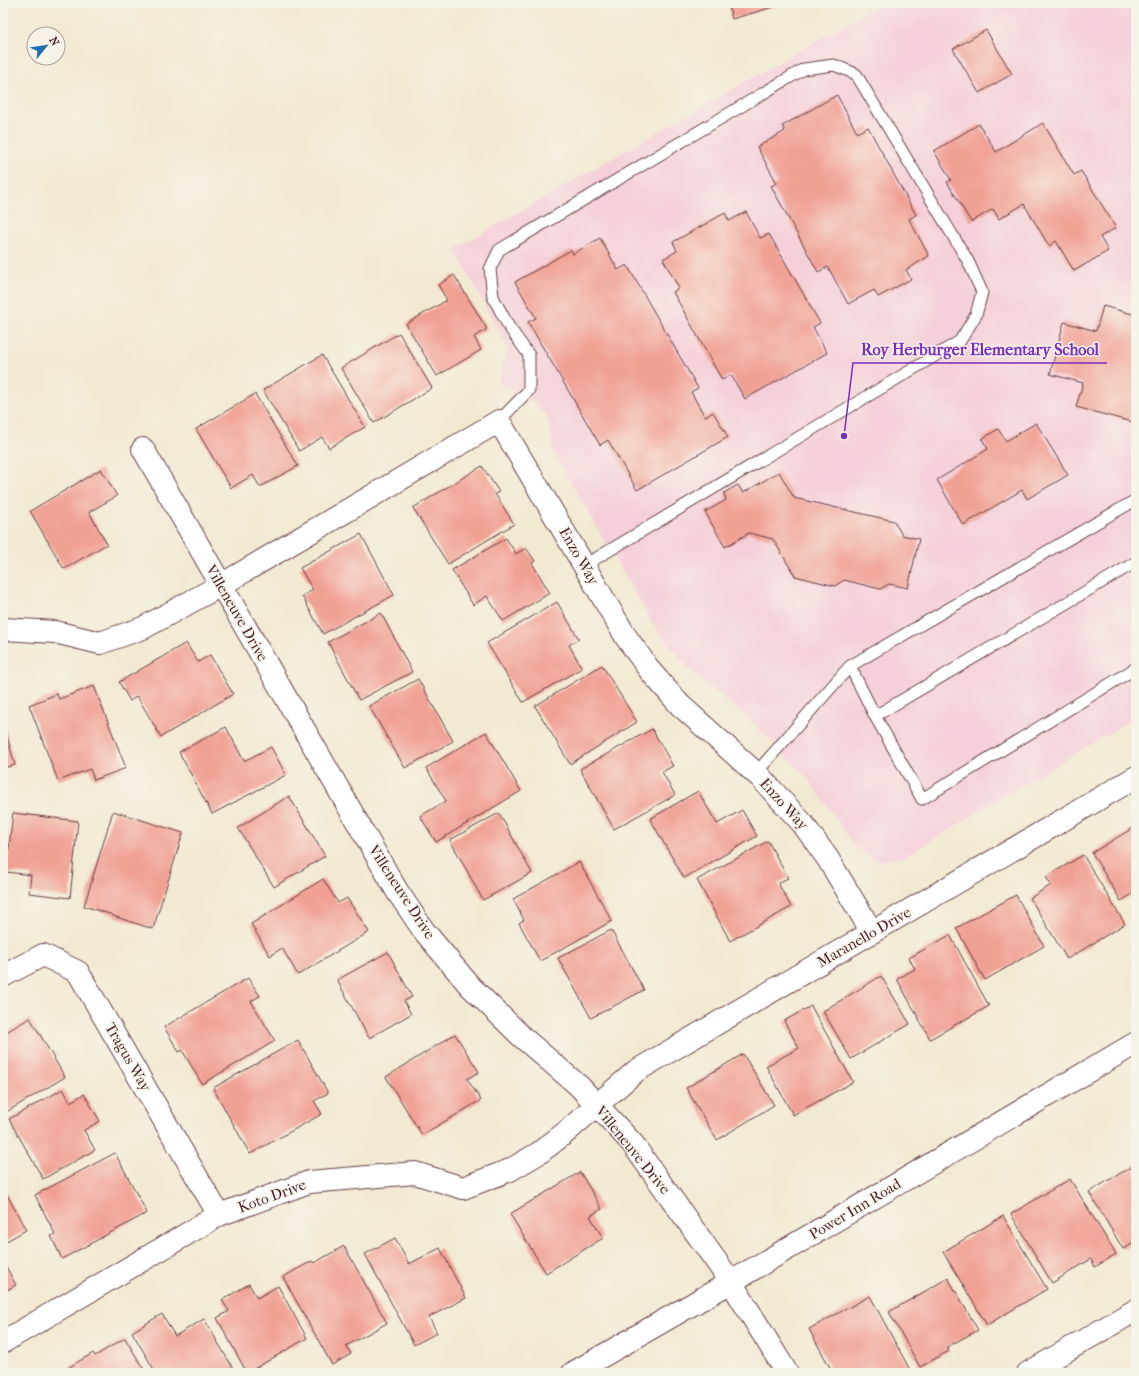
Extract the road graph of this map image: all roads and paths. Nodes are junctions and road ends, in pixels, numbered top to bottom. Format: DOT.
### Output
graph roads {
  1 [pos="499,421"];
  2 [pos="143,449"];
  3 [pos="1136,505"];
  4 [pos="1136,562"];
  5 [pos="585,566"];
  6 [pos="221,585"];
  7 [pos="3,629"];
  8 [pos="850,666"];
  9 [pos="1136,668"];
  10 [pos="874,716"];
  11 [pos="756,773"];
  12 [pos="1136,777"];
  13 [pos="872,932"];
  14 [pos="3,976"];
  15 [pos="1136,1044"];
  16 [pos="597,1104"];
  17 [pos="219,1215"];
  18 [pos="731,1282"];
  19 [pos="1136,1310"];
  20 [pos="3,1342"];
  21 [pos="573,1373"];
  22 [pos="787,1373"];
  23 [pos="1028,1373"];
  1 -- 5 [label="street, Enzo Way"];
  1 -- 5 [label="lane"];
  1 -- 6 [label="street"];
  2 -- 6 [label="street, Villeneuve Drive"];
  3 -- 8 [label="lane"];
  4 -- 10 [label="lane"];
  5 -- 11 [label="street, Enzo Way"];
  6 -- 7 [label="street"];
  6 -- 16 [label="street, Villeneuve Drive"];
  8 -- 10 [label="lane"];
  8 -- 11 [label="lane"];
  9 -- 10 [label="lane"];
  11 -- 13 [label="street, Enzo Way"];
  12 -- 13 [label="street, Maranello Drive"];
  13 -- 16 [label="street, Maranello Drive"];
  14 -- 17 [label="street, Tragus Way"];
  15 -- 18 [label="street, Power Inn Road"];
  16 -- 17 [label="street, Koto Drive"];
  16 -- 18 [label="street, Villeneuve Drive"];
  17 -- 20 [label="street, Koto Drive"];
  18 -- 21 [label="street, Power Inn Road"];
  18 -- 22 [label="street, Villeneuve Drive"];
  19 -- 23 [label="street"];
}
